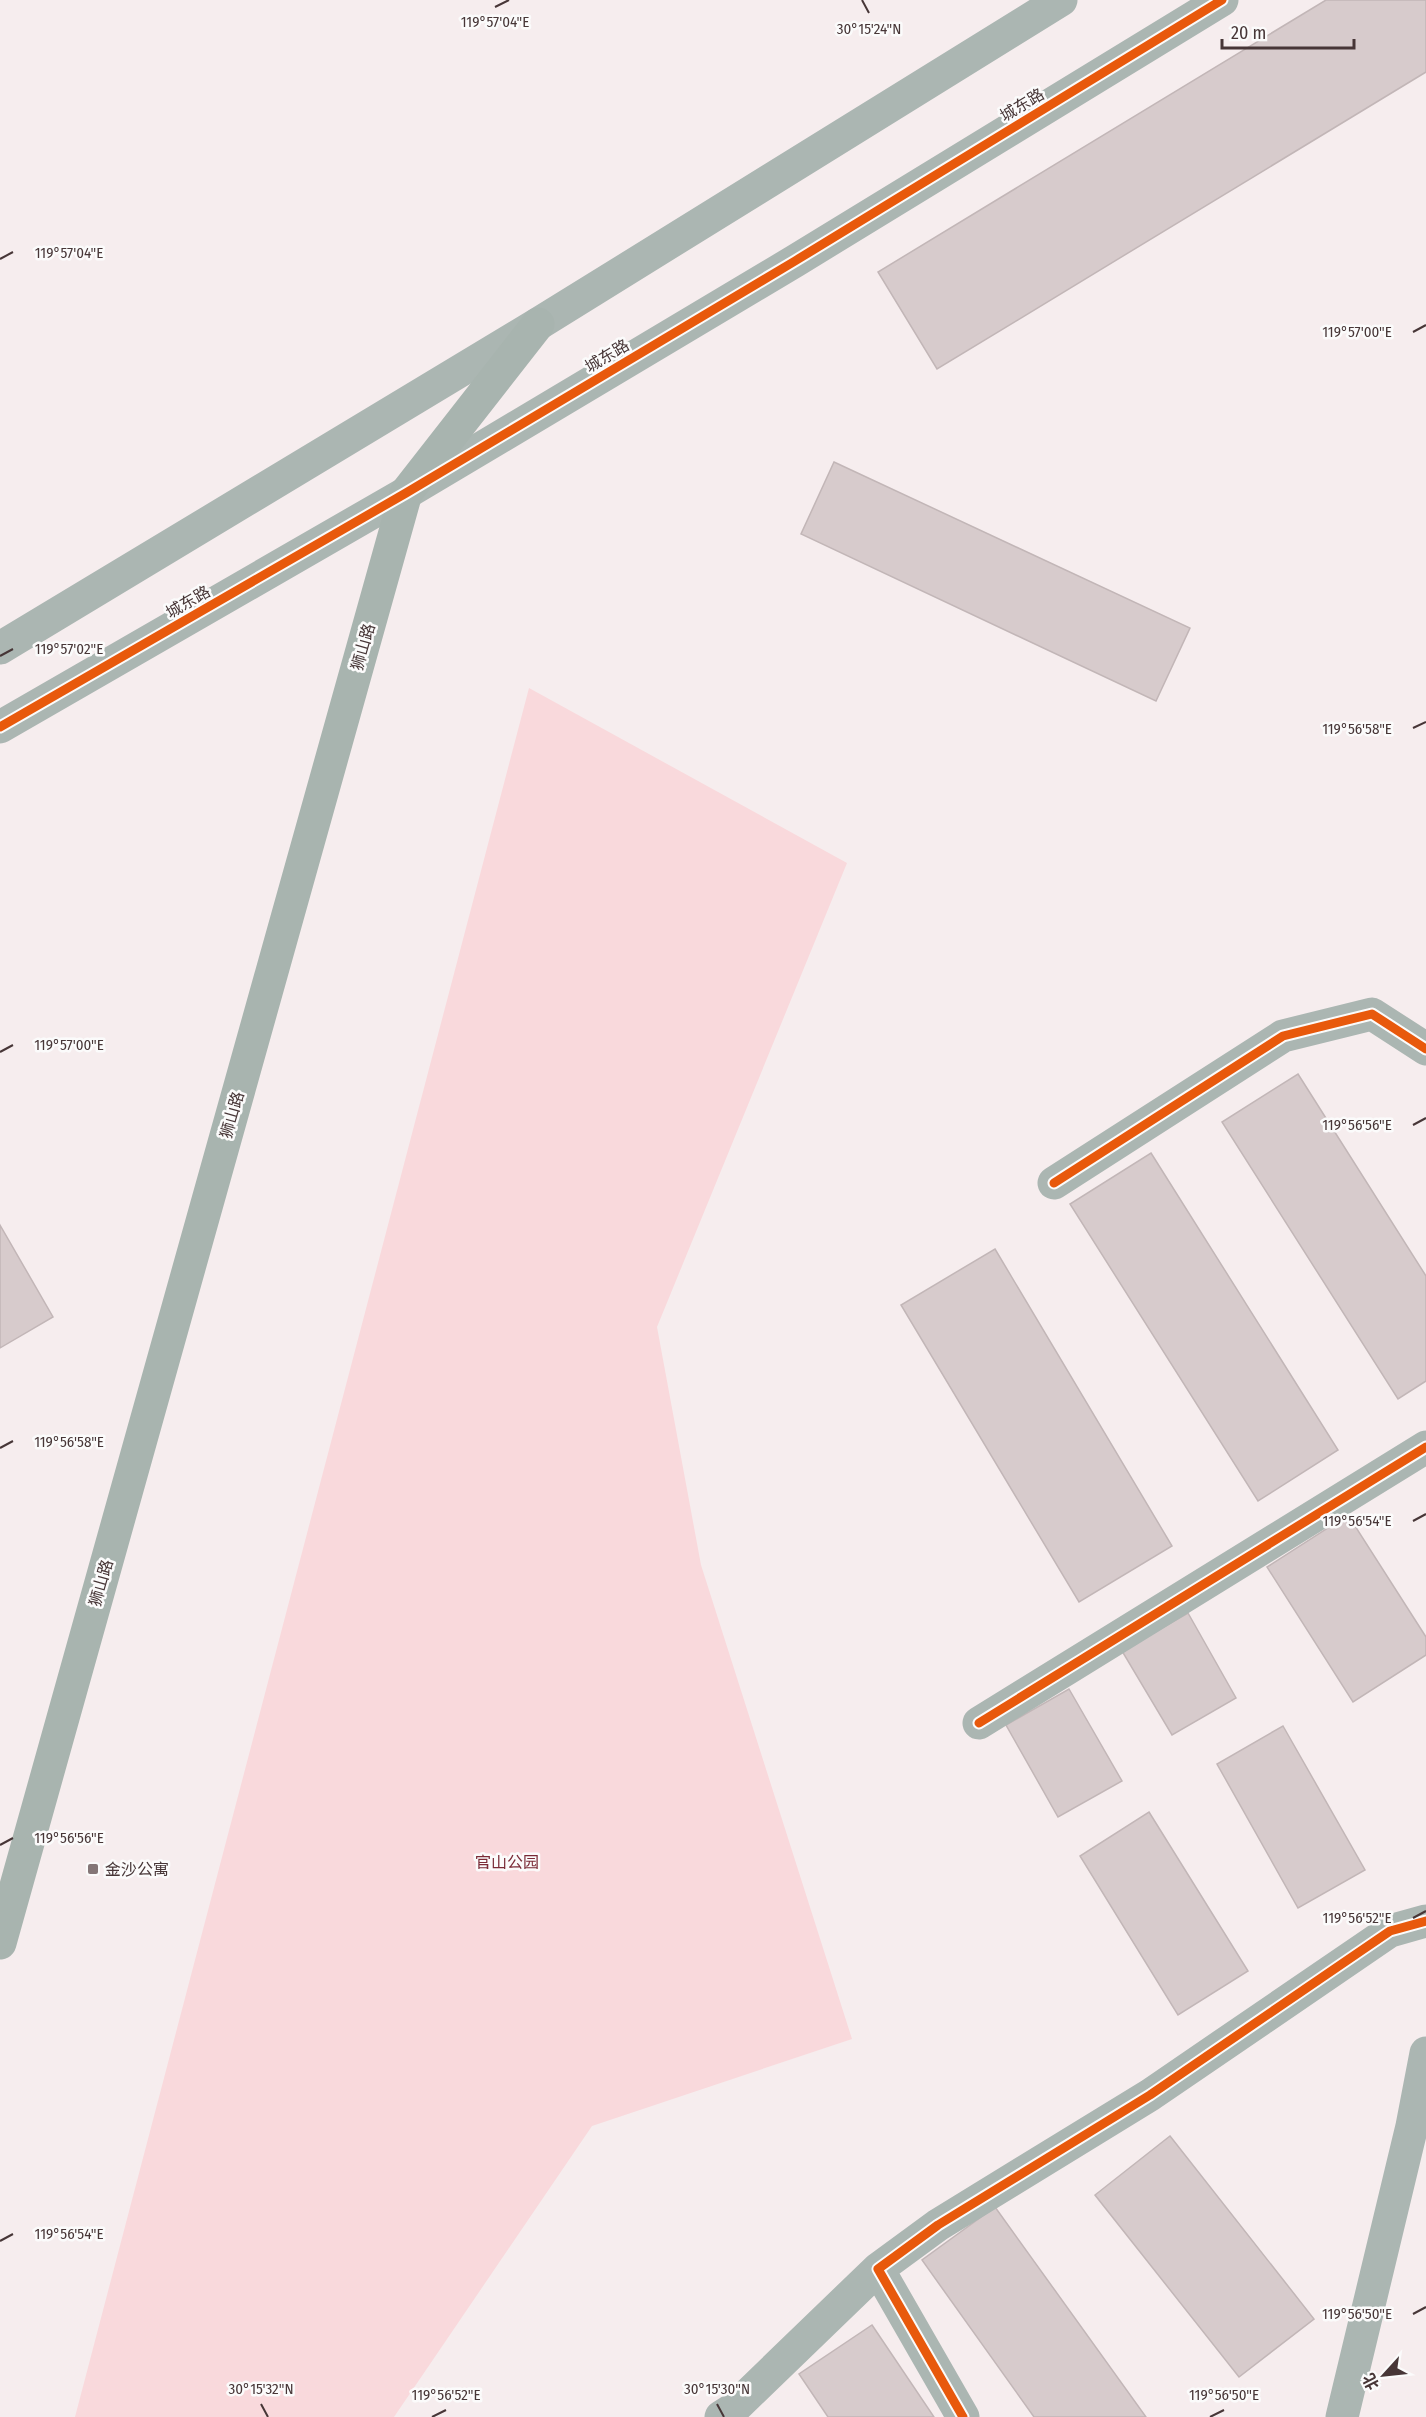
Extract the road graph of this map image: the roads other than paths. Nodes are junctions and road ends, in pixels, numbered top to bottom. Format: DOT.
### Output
graph roads {
  1 [pos="1061,0"];
  2 [pos="1222,0"];
  3 [pos="538,324"];
  4 [pos="406,493"];
  5 [pos="0,648"];
  6 [pos="0,727"];
  7 [pos="1426,1049"];
  8 [pos="1054,1183"];
  9 [pos="1426,1447"];
  10 [pos="979,1723"];
  11 [pos="1426,1921"];
  12 [pos="0,1943"];
  13 [pos="1426,2053"];
  14 [pos="1419,2131"];
  15 [pos="878,2269"];
  16 [pos="721,2417"];
  17 [pos="963,2417"];
  18 [pos="1342,2417"];
  1 -- 3 [label="street"];
  2 -- 4 [label="street, 城东路"];
  3 -- 4 [label="main road, 狮山路"];
  3 -- 5 [label="street"];
  4 -- 6 [label="street, 城东路"];
  4 -- 12 [label="main road, 狮山路"];
  7 -- 8 [label="street"];
  9 -- 10 [label="street"];
  11 -- 15 [label="street"];
  13 -- 14 [label="street"];
  14 -- 18 [label="street"];
  15 -- 16 [label="street"];
  15 -- 17 [label="street"];
}
